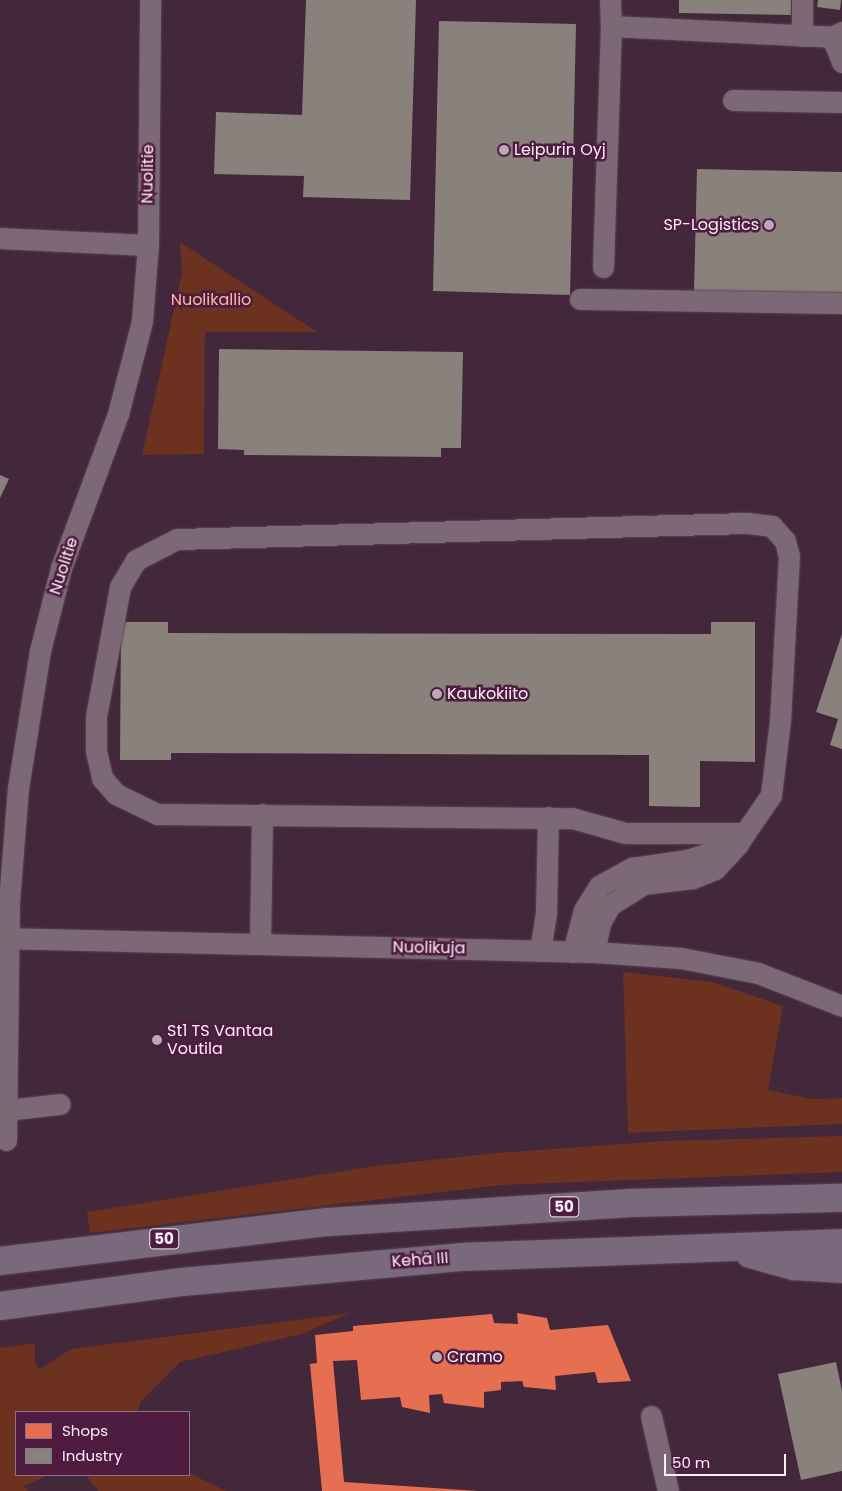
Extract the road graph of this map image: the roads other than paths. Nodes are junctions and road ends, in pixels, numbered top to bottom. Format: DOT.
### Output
graph roads {
  1 [pos="150,0"];
  2 [pos="610,0"];
  3 [pos="802,0"];
  4 [pos="611,26"];
  5 [pos="837,34"];
  6 [pos="802,36"];
  7 [pos="842,62"];
  8 [pos="733,100"];
  9 [pos="842,102"];
  10 [pos="0,238"];
  11 [pos="148,245"];
  12 [pos="604,267"];
  13 [pos="580,299"];
  14 [pos="842,303"];
  15 [pos="262,814"];
  16 [pos="548,818"];
  17 [pos="741,838"];
  18 [pos="4,938"];
  19 [pos="260,944"];
  20 [pos="540,951"];
  21 [pos="584,952"];
  22 [pos="842,1006"];
  23 [pos="60,1104"];
  24 [pos="7,1110"];
  25 [pos="6,1140"];
  26 [pos="842,1192"];
  27 [pos="800,1198"];
  28 [pos="842,1198"];
  29 [pos="842,1243"];
  30 [pos="717,1245"];
  31 [pos="0,1261"];
  32 [pos="842,1269"];
  33 [pos="0,1306"];
  34 [pos="652,1416"];
  35 [pos="668,1491"];
  1 -- 11 [label="street, Nuolitie"];
  2 -- 4 [label="street"];
  3 -- 6 [label="street"];
  4 -- 6 [label="street"];
  4 -- 12 [label="street"];
  5 -- 6 [label="street"];
  5 -- 7 [label="street"];
  8 -- 9 [label="street"];
  10 -- 11 [label="street"];
  11 -- 18 [label="street, Nuolitie"];
  13 -- 14 [label="street"];
  15 -- 16 [label="street"];
  15 -- 17 [label="street"];
  15 -- 19 [label="street"];
  16 -- 17 [label="street"];
  16 -- 20 [label="street"];
  17 -- 21 [label="street"];
  18 -- 19 [label="street, Nuolikuja"];
  18 -- 24 [label="street, Nuolitie"];
  19 -- 20 [label="street, Nuolikuja"];
  20 -- 21 [label="street, Nuolikuja"];
  21 -- 22 [label="street, Nuolikuja"];
  23 -- 24 [label="street"];
  24 -- 25 [label="street, Nuolitie"];
  26 -- 27 [label="highway"];
  27 -- 28 [label="highway, 50"];
  27 -- 31 [label="highway, 50"];
  29 -- 30 [label="highway, Kehä III"];
  30 -- 32 [label="highway"];
  30 -- 33 [label="highway, Kehä III"];
  34 -- 35 [label="street"];
}
